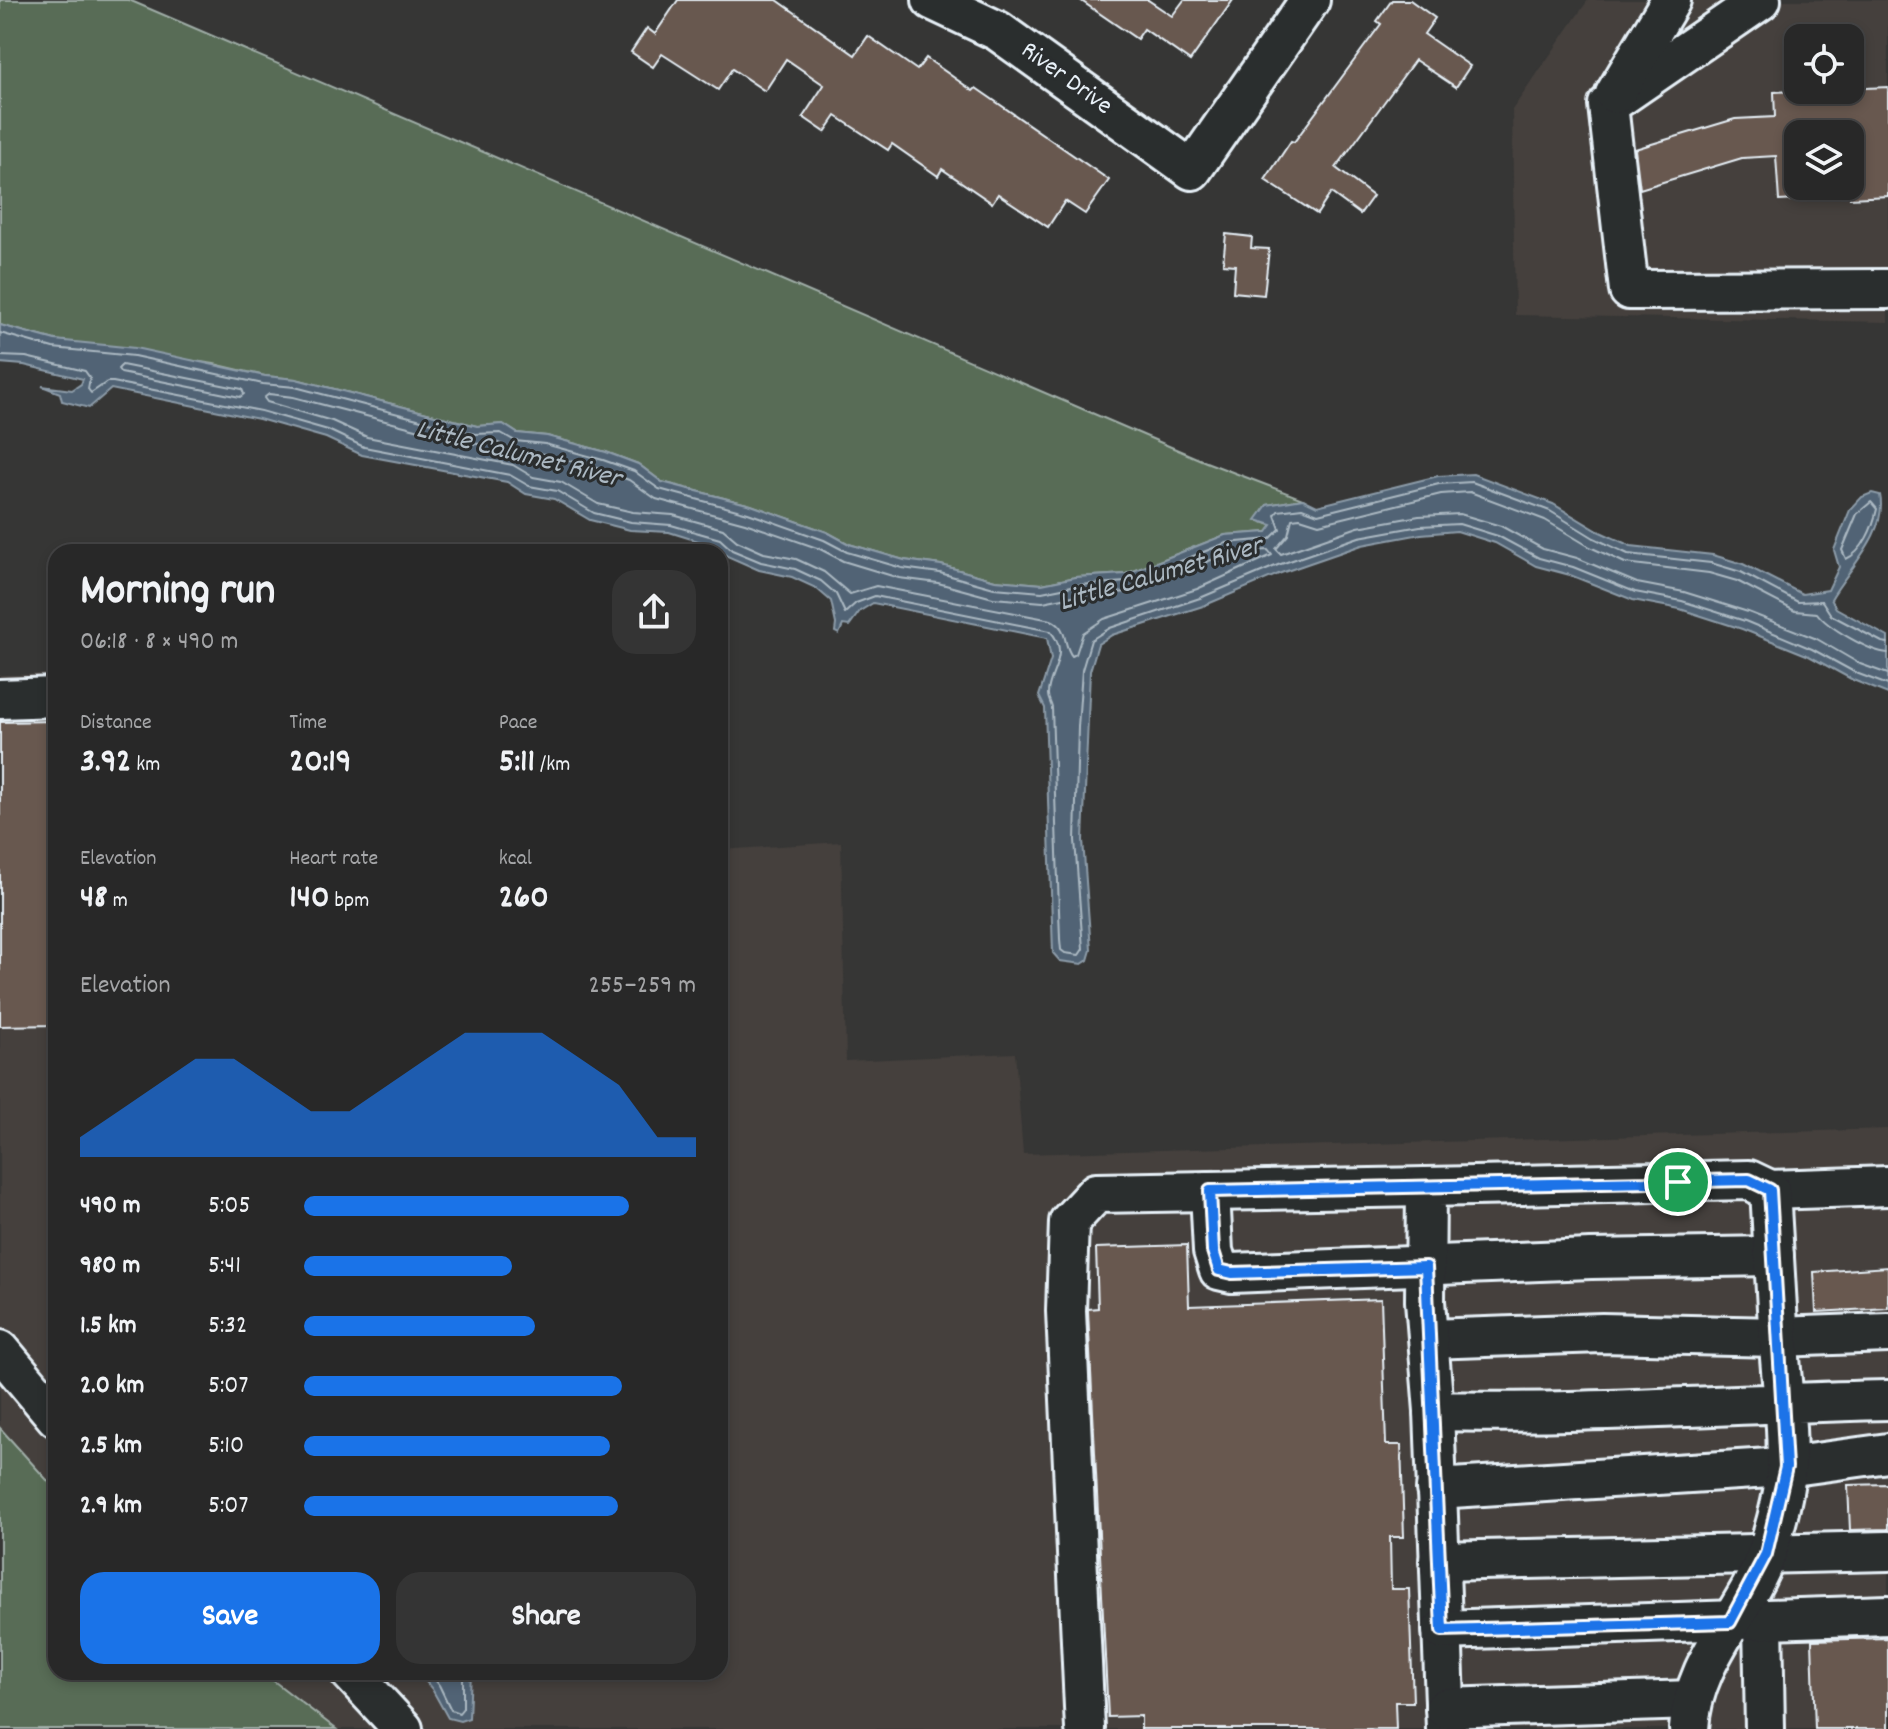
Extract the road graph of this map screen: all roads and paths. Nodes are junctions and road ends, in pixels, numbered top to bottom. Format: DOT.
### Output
graph roads {
  1 [pos="932,0"];
  2 [pos="1310,0"];
  3 [pos="1671,0"];
  4 [pos="1761,0"];
  5 [pos="1608,105"];
  6 [pos="1888,289"];
  7 [pos="48,697"];
  8 [pos="0,699"];
  9 [pos="1888,1186"];
  10 [pos="1426,1187"];
  11 [pos="1770,1190"];
  12 [pos="1210,1191"];
  13 [pos="1774,1256"];
  14 [pos="1426,1267"];
  15 [pos="1888,1333"];
  16 [pos="1778,1337"];
  17 [pos="1429,1339"];
  18 [pos="0,1350"];
  19 [pos="1888,1400"];
  20 [pos="1783,1402"];
  21 [pos="48,1407"];
  22 [pos="1434,1411"];
  23 [pos="1888,1453"];
  24 [pos="1786,1467"];
  25 [pos="1436,1489"];
  26 [pos="1888,1551"];
  27 [pos="1766,1554"];
  28 [pos="1439,1561"];
  29 [pos="1888,1615"];
  30 [pos="1746,1621"];
  31 [pos="1442,1630"];
  32 [pos="357,1680"];
  33 [pos="1691,1715"];
  34 [pos="1445,1718"];
  35 [pos="403,1729"];
  36 [pos="1085,1729"];
  37 [pos="1765,1729"];
  1 -- 2 [label="street, River Drive"];
  3 -- 5 [label="street"];
  4 -- 5 [label="street"];
  5 -- 6 [label="street"];
  7 -- 8 [label="street"];
  9 -- 11 [label="street"];
  10 -- 11 [label="street"];
  10 -- 12 [label="street"];
  10 -- 14 [label="street"];
  11 -- 13 [label="street"];
  12 -- 14 [label="street"];
  12 -- 36 [label="street"];
  13 -- 14 [label="street"];
  13 -- 16 [label="street"];
  14 -- 17 [label="street"];
  15 -- 16 [label="street"];
  16 -- 17 [label="street"];
  16 -- 20 [label="street"];
  17 -- 22 [label="street"];
  18 -- 21 [label="street"];
  19 -- 20 [label="street"];
  20 -- 22 [label="street"];
  20 -- 24 [label="street"];
  22 -- 25 [label="street"];
  23 -- 24 [label="street"];
  24 -- 25 [label="street"];
  24 -- 27 [label="street"];
  25 -- 28 [label="street"];
  26 -- 27 [label="street"];
  27 -- 28 [label="street"];
  27 -- 30 [label="street"];
  28 -- 31 [label="street"];
  29 -- 30 [label="street"];
  30 -- 31 [label="street"];
  30 -- 33 [label="street"];
  30 -- 37 [label="street"];
  31 -- 34 [label="street"];
  32 -- 35 [label="street"];
  33 -- 34 [label="street"];
}
